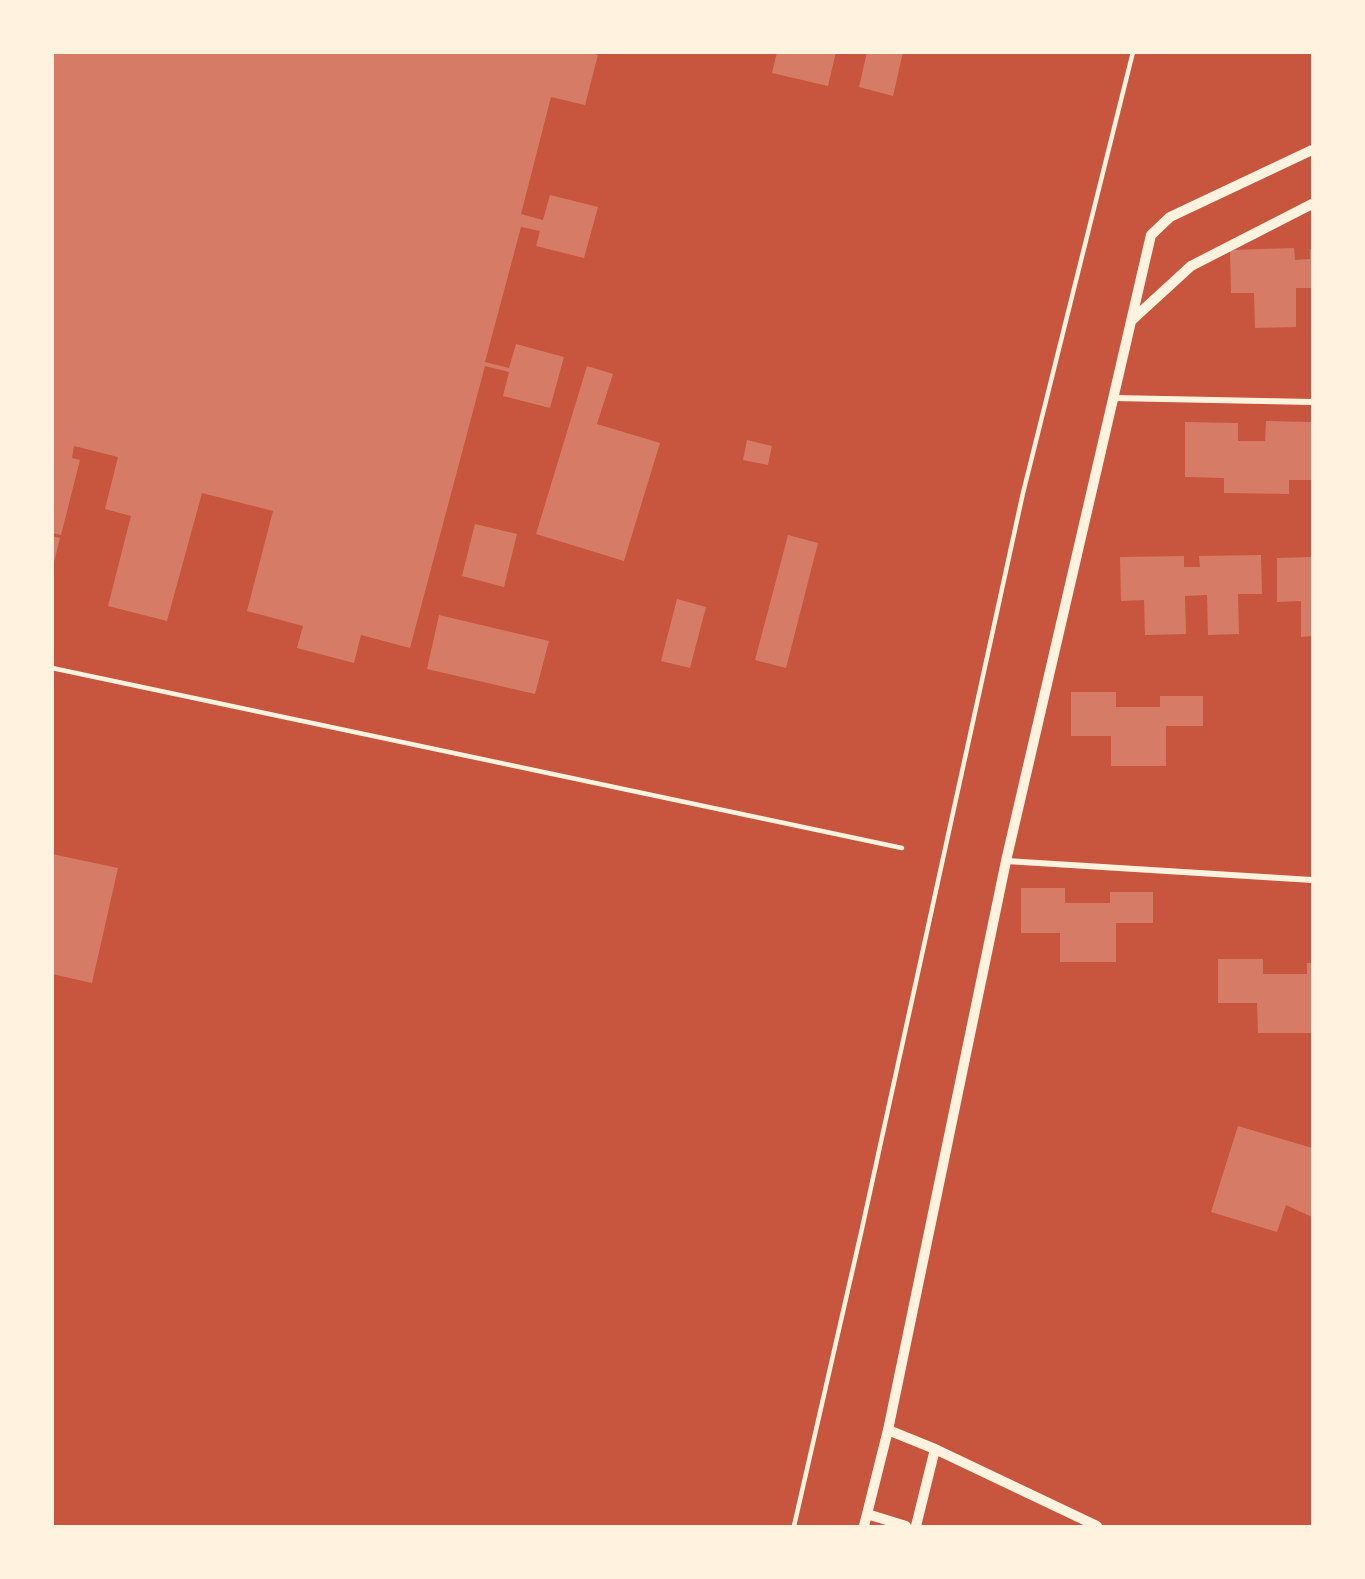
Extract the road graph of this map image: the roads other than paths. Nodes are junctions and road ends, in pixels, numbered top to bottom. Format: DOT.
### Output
graph roads {
  1 [pos="1133,52"];
  2 [pos="1312,150"];
  3 [pos="1312,204"];
  4 [pos="1131,320"];
  5 [pos="1114,398"];
  6 [pos="1312,402"];
  7 [pos="52,668"];
  8 [pos="902,849"];
  9 [pos="1006,861"];
  10 [pos="1312,880"];
  11 [pos="888,1430"];
  12 [pos="936,1449"];
  13 [pos="867,1514"];
  14 [pos="794,1527"];
  15 [pos="864,1527"];
  16 [pos="906,1527"];
  17 [pos="916,1527"];
  18 [pos="1097,1527"];
  1 -- 14 [label="lane"];
  2 -- 4 [label="street"];
  3 -- 4 [label="street"];
  4 -- 5 [label="street"];
  5 -- 6 [label="street"];
  5 -- 9 [label="street"];
  7 -- 8 [label="lane"];
  9 -- 10 [label="street"];
  9 -- 11 [label="street"];
  11 -- 12 [label="street"];
  11 -- 13 [label="street"];
  12 -- 17 [label="street"];
  12 -- 18 [label="street"];
  13 -- 15 [label="street"];
  13 -- 16 [label="street"];
}
